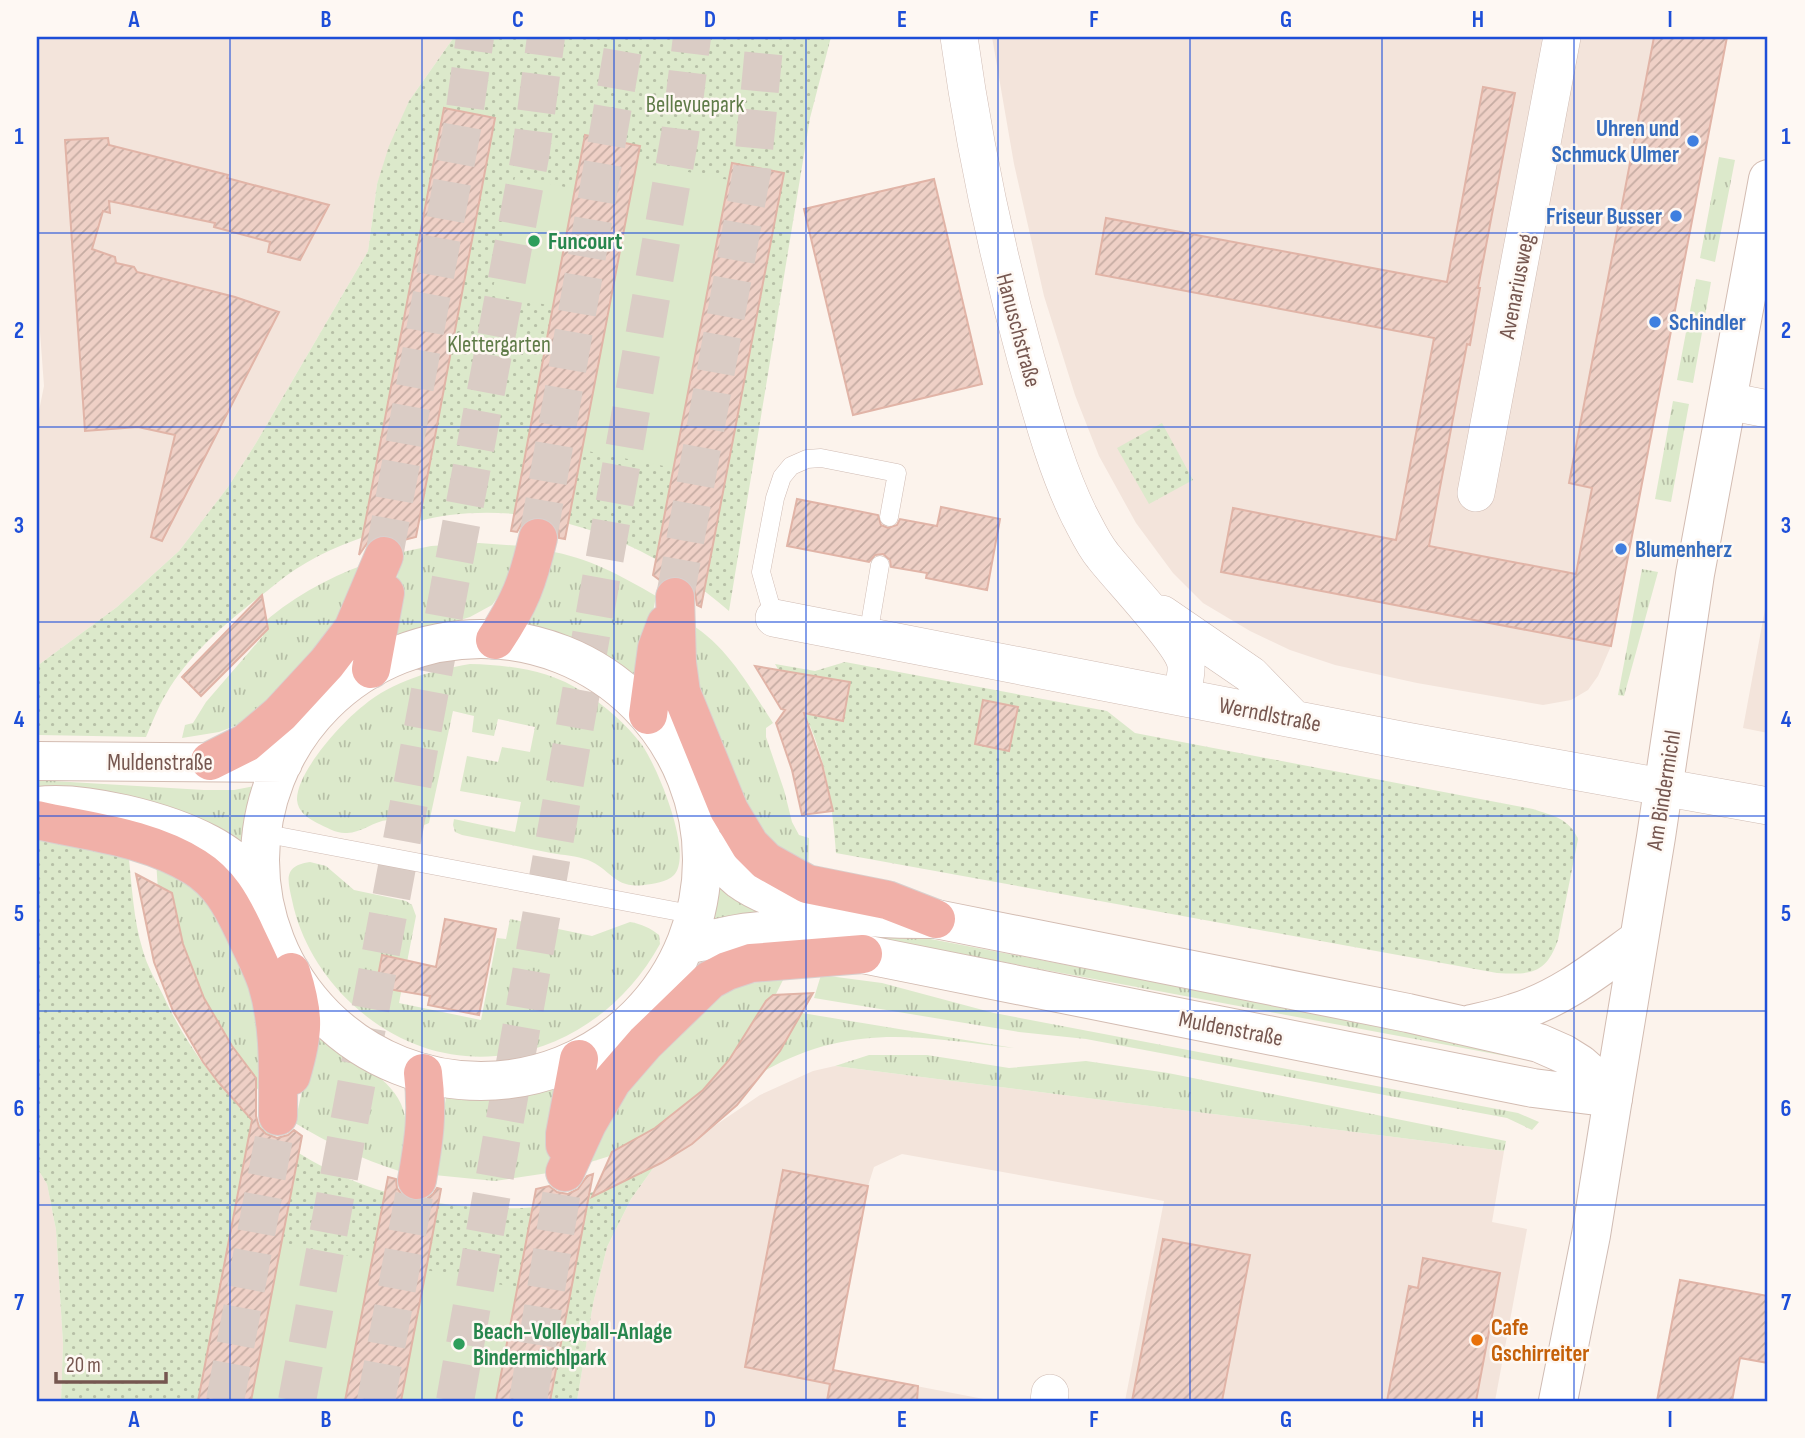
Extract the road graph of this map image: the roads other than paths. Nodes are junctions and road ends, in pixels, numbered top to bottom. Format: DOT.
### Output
graph roads {
  1 [pos="959,37"];
  2 [pos="1562,37"];
  3 [pos="1768,178"];
  4 [pos="1727,401"];
  5 [pos="1768,409"];
  6 [pos="1476,493"];
  7 [pos="889,517"];
  8 [pos="538,538"];
  9 [pos="880,565"];
  10 [pos="1140,600"];
  11 [pos="774,618"];
  12 [pos="867,636"];
  13 [pos="495,640"];
  14 [pos="371,668"];
  15 [pos="1181,696"];
  16 [pos="648,715"];
  17 [pos="1294,719"];
  18 [pos="37,761"];
  19 [pos="210,761"];
  20 [pos="283,763"];
  21 [pos="1664,787"];
  22 [pos="37,806"];
  23 [pos="1768,806"];
  24 [pos="37,821"];
  25 [pos="262,833"];
  26 [pos="702,841"];
  27 [pos="261,882"];
  28 [pos="936,919"];
  29 [pos="691,930"];
  30 [pos="1639,939"];
  31 [pos="863,954"];
  32 [pos="291,972"];
  33 [pos="1466,1026"];
  34 [pos="579,1059"];
  35 [pos="423,1073"];
  36 [pos="1613,1098"];
  37 [pos="417,1180"];
  38 [pos="1558,1401"];
  1 -- 10 [label="street, Hanuschstraße"];
  2 -- 6 [label="street, Avenariusweg"];
  3 -- 4 [label="main road, Am Bindermichl"];
  4 -- 5 [label="street"];
  4 -- 21 [label="main road, Am Bindermichl"];
  7 -- 11 [label="lane"];
  8 -- 13 [label="highway"];
  9 -- 12 [label="lane"];
  10 -- 15 [label="street, Hanuschstraße"];
  10 -- 17 [label="street, Hanuschstraße"];
  11 -- 12 [label="street, Werndlstraße"];
  12 -- 15 [label="street, Werndlstraße"];
  13 -- 14 [label="main road"];
  13 -- 16 [label="main road"];
  14 -- 19 [label="highway"];
  14 -- 20 [label="main road"];
  15 -- 17 [label="street, Werndlstraße"];
  16 -- 26 [label="main road"];
  16 -- 28 [label="highway"];
  17 -- 21 [label="street, Werndlstraße"];
  18 -- 19 [label="main road, Muldenstraße"];
  19 -- 20 [label="main road, Muldenstraße"];
  20 -- 25 [label="main road"];
  21 -- 23 [label="street, Werndlstraße"];
  21 -- 30 [label="main road, Am Bindermichl"];
  22 -- 27 [label="main road, Muldenstraße"];
  24 -- 32 [label="highway"];
  25 -- 27 [label="main road"];
  25 -- 29 [label="lane"];
  26 -- 28 [label="main road"];
  26 -- 29 [label="main road"];
  27 -- 32 [label="main road"];
  28 -- 33 [label="main road"];
  29 -- 31 [label="main road, Muldenstraße"];
  29 -- 34 [label="main road"];
  30 -- 33 [label="main road"];
  30 -- 36 [label="main road, Am Bindermichl"];
  31 -- 34 [label="highway"];
  31 -- 36 [label="main road, Muldenstraße"];
  32 -- 35 [label="main road"];
  33 -- 36 [label="main road"];
  34 -- 35 [label="main road"];
  35 -- 37 [label="highway"];
  36 -- 38 [label="main road, Am Bindermichl"];
}
